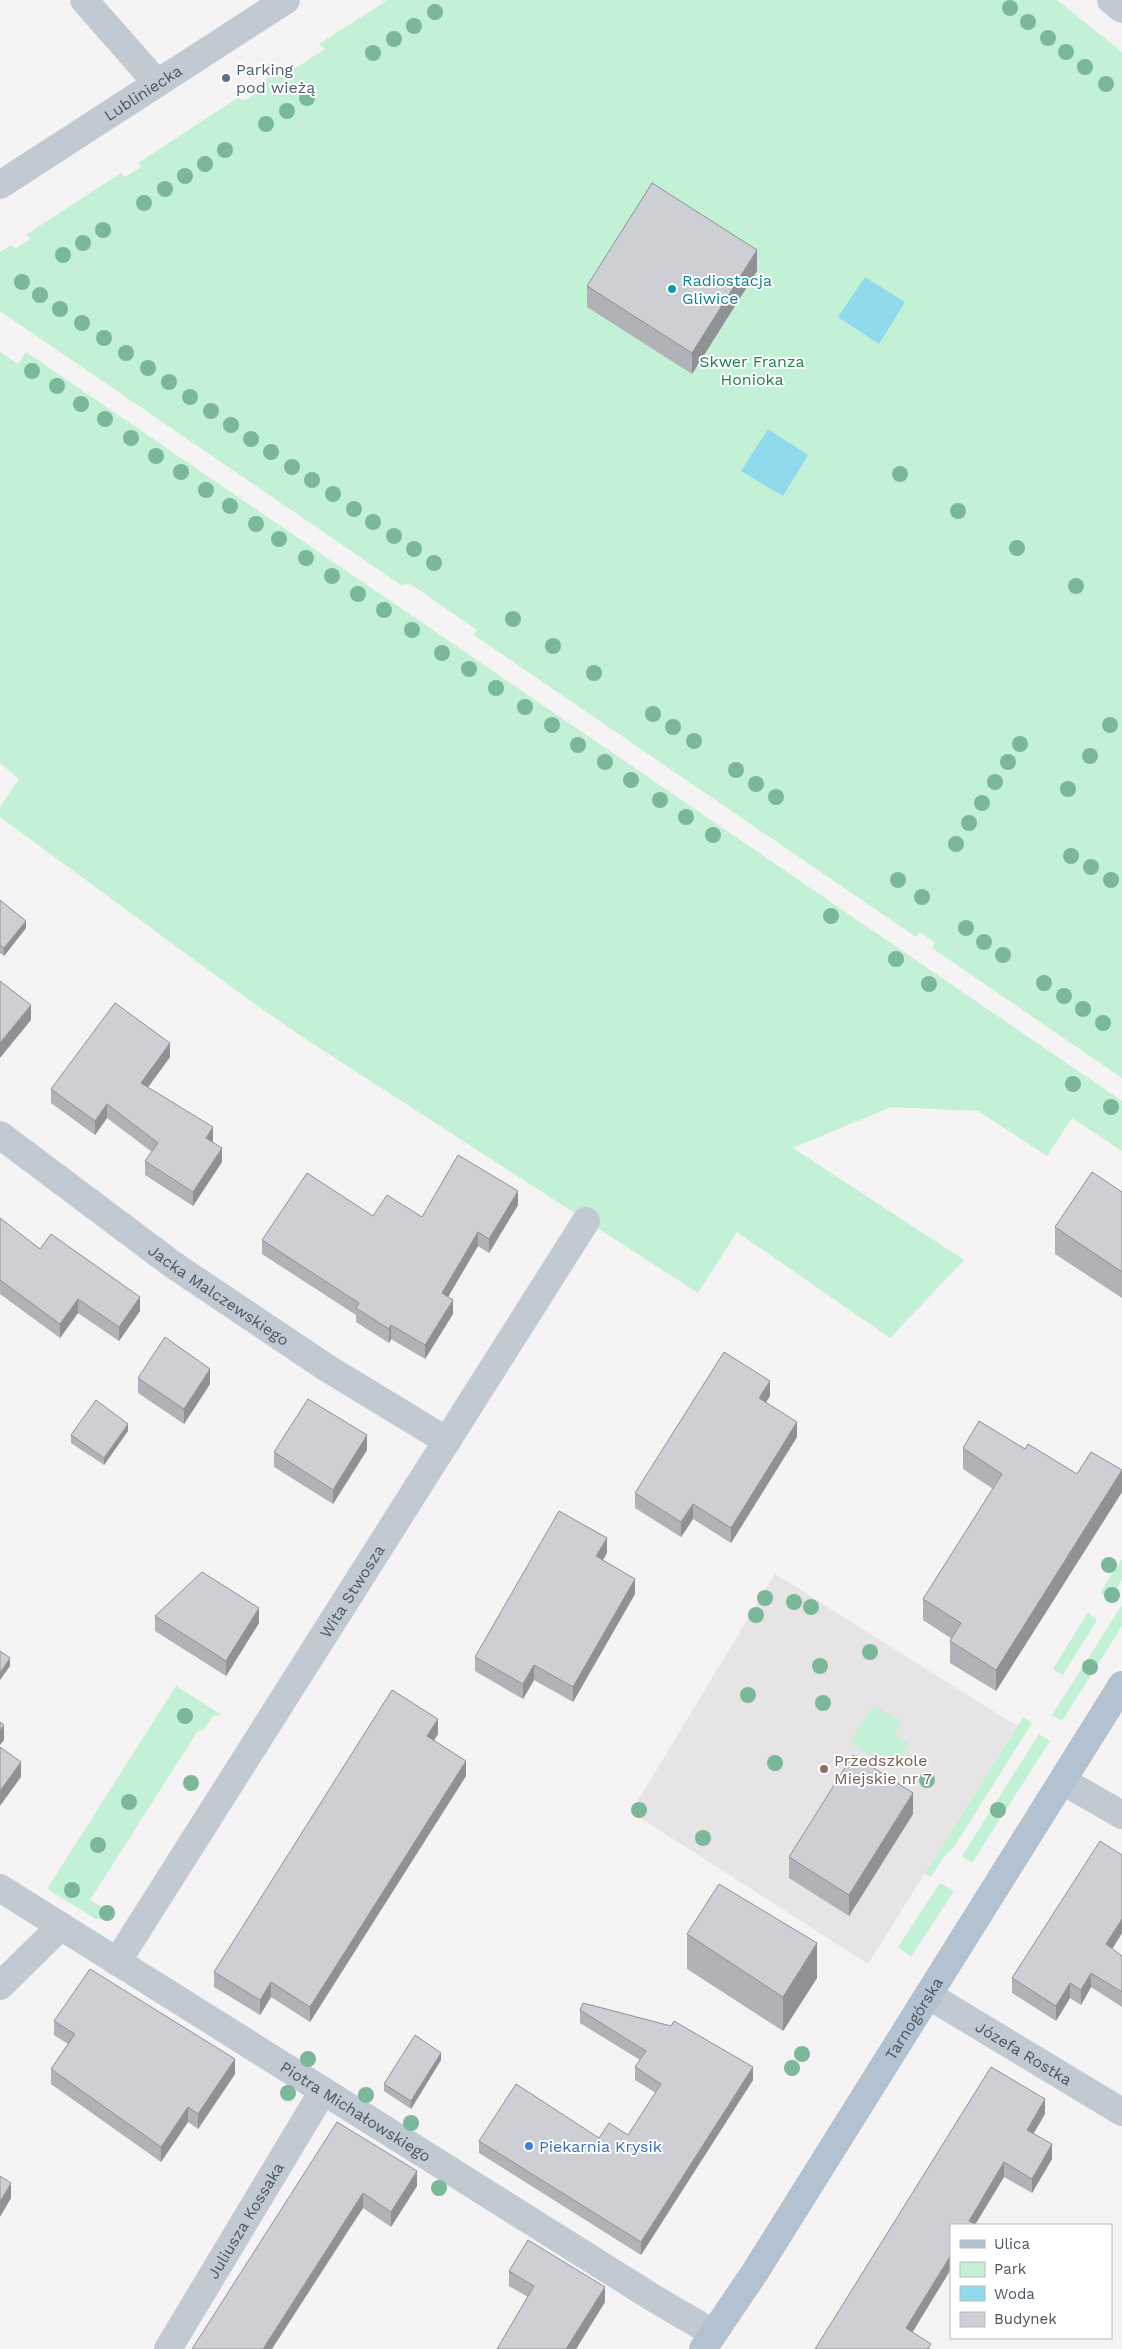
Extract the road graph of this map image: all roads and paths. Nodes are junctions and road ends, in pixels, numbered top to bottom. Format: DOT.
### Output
graph roads {
  1 [pos="84,0"];
  2 [pos="286,0"];
  3 [pos="1111,0"];
  4 [pos="1122,9"];
  5 [pos="157,83"];
  6 [pos="0,185"];
  7 [pos="0,1135"];
  8 [pos="586,1221"];
  9 [pos="447,1441"];
  10 [pos="1122,1685"];
  11 [pos="1063,1781"];
  12 [pos="1122,1815"];
  13 [pos="0,1888"];
  14 [pos="61,1926"];
  15 [pos="118,1962"];
  16 [pos="0,1986"];
  17 [pos="928,1995"];
  18 [pos="323,2091"];
  19 [pos="1122,2112"];
  20 [pos="708,2341"];
  21 [pos="168,2349"];
  1 -- 5 [label="street"];
  2 -- 5 [label="street, Lubliniecka"];
  3 -- 4 [label="street"];
  5 -- 6 [label="street, Lubliniecka"];
  7 -- 9 [label="street, Jacka Malczewskiego"];
  8 -- 9 [label="street, Wita Stwosza"];
  9 -- 15 [label="street, Wita Stwosza"];
  10 -- 11 [label="main road, Tarnogórska"];
  11 -- 12 [label="street"];
  11 -- 17 [label="main road, Tarnogórska"];
  13 -- 14 [label="street, Piotra Michałowskiego"];
  14 -- 15 [label="street, Piotra Michałowskiego"];
  14 -- 16 [label="street"];
  15 -- 18 [label="street, Piotra Michałowskiego"];
  17 -- 19 [label="street, Józefa Rostka"];
  17 -- 20 [label="main road, Tarnogórska"];
  18 -- 20 [label="street, Piotra Michałowskiego"];
  18 -- 21 [label="street, Juliusza Kossaka"];
}
